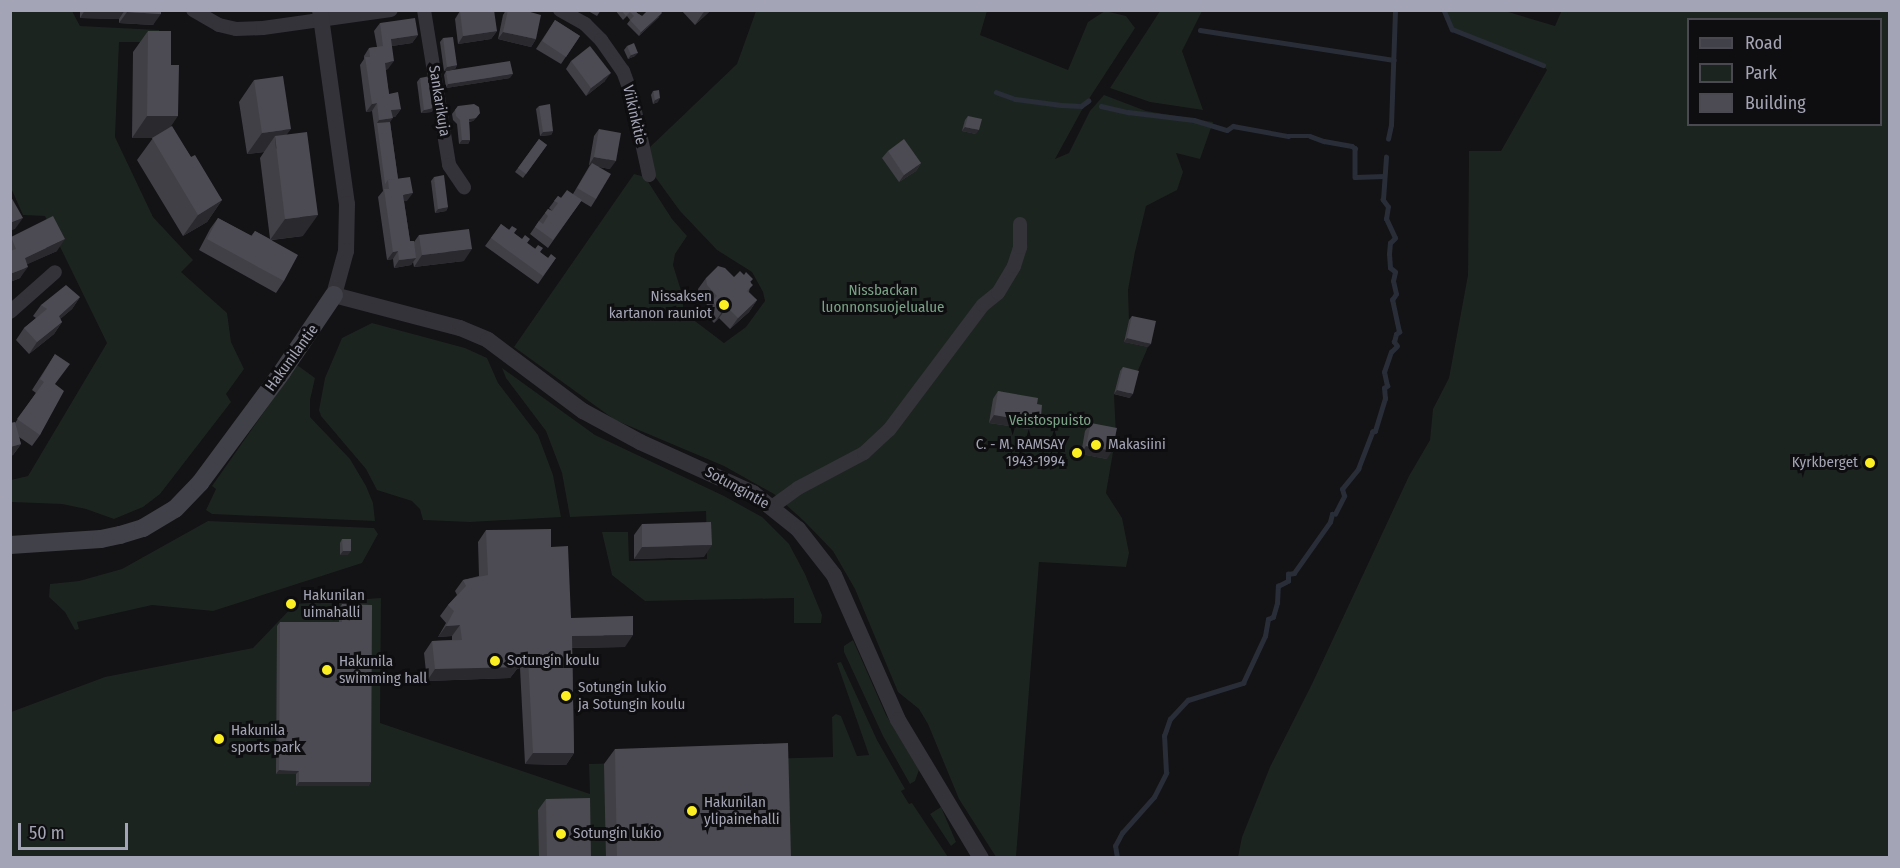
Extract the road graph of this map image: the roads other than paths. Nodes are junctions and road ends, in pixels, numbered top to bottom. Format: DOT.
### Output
graph roads {
  1 [pos="193,10"];
  2 [pos="392,10"];
  3 [pos="424,10"];
  4 [pos="560,10"];
  5 [pos="321,15"];
  6 [pos="649,175"];
  7 [pos="464,187"];
  8 [pos="1020,224"];
  9 [pos="55,272"];
  10 [pos="334,295"];
  11 [pos="10,312"];
  12 [pos="772,507"];
  13 [pos="10,545"];
  14 [pos="981,858"];
  1 -- 5 [label="street"];
  2 -- 5 [label="street"];
  3 -- 7 [label="street, Sankarikuja"];
  4 -- 6 [label="street, Viikinkitie"];
  5 -- 10 [label="street, Hakunilantie"];
  8 -- 12 [label="street"];
  9 -- 11 [label="street"];
  10 -- 12 [label="street, Sotungintie"];
  10 -- 13 [label="main road, Hakunilantie"];
  12 -- 14 [label="street, Sotungintie"];
}
